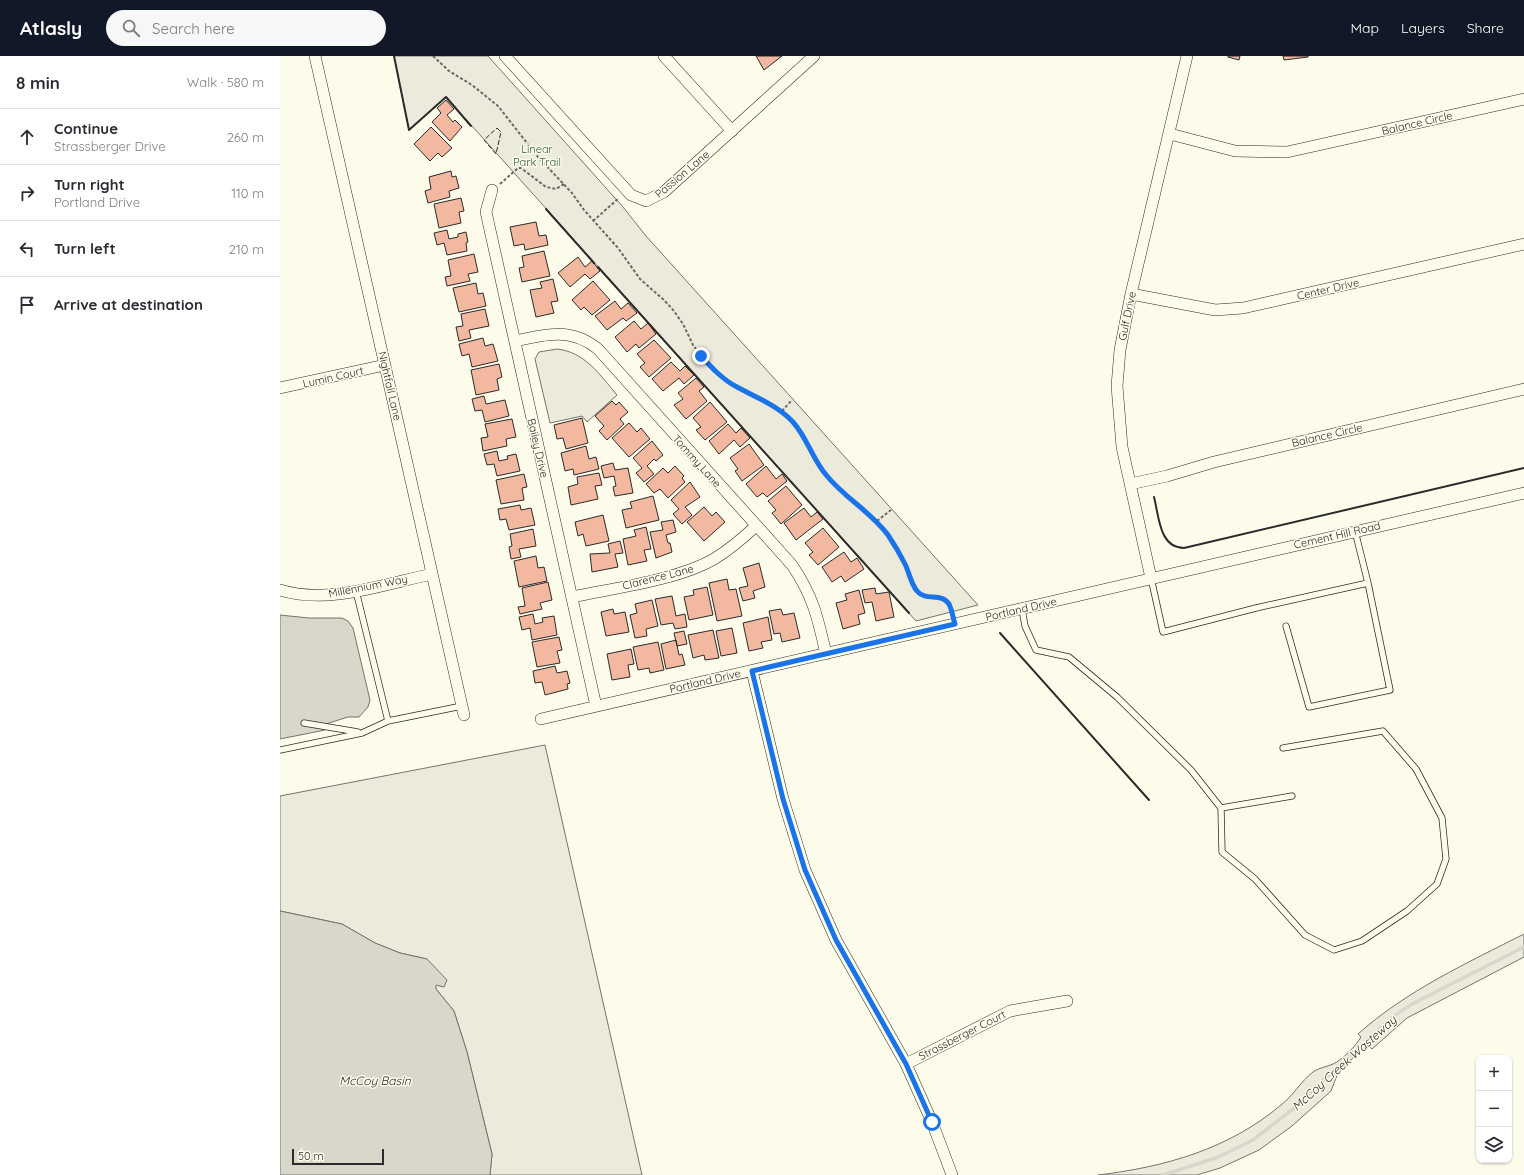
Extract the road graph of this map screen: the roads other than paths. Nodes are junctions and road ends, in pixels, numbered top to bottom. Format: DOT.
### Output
graph roads {
  1 [pos="315,56"];
  2 [pos="506,56"];
  3 [pos="664,56"];
  4 [pos="814,56"];
  5 [pos="1188,56"];
  6 [pos="1524,99"];
  7 [pos="732,131"];
  8 [pos="1170,134"];
  9 [pos="492,190"];
  10 [pos="1524,244"];
  11 [pos="1132,294"];
  12 [pos="515,341"];
  13 [pos="385,365"];
  14 [pos="280,388"];
  15 [pos="1524,389"];
  16 [pos="1130,484"];
  17 [pos="1524,493"];
  18 [pos="756,526"];
  19 [pos="1355,531"];
  20 [pos="432,574"];
  21 [pos="1151,578"];
  22 [pos="1368,583"];
  23 [pos="280,590"];
  24 [pos="356,590"];
  25 [pos="572,597"];
  26 [pos="1022,608"];
  27 [pos="1286,626"];
  28 [pos="826,654"];
  29 [pos="752,671"];
  30 [pos="596,706"];
  31 [pos="463,711"];
  32 [pos="540,719"];
  33 [pos="388,721"];
  34 [pos="304,723"];
  35 [pos="362,733"];
  36 [pos="1283,748"];
  37 [pos="280,750"];
  38 [pos="1292,796"];
  39 [pos="1221,808"];
  40 [pos="1067,1001"];
  41 [pos="906,1064"];
  42 [pos="952,1175"];
  1 -- 13 [label="street, Nightfall Lane"];
  2 -- 7 [label="street, Passion Lane"];
  3 -- 7 [label="street"];
  4 -- 7 [label="street, Passion Lane"];
  5 -- 8 [label="street, Gulf Drive"];
  6 -- 8 [label="street, Balance Circle"];
  8 -- 11 [label="street, Gulf Drive"];
  9 -- 12 [label="street, Bailey Drive"];
  10 -- 11 [label="street, Center Drive"];
  11 -- 16 [label="street, Gulf Drive"];
  12 -- 18 [label="street, Tommy Lane"];
  12 -- 25 [label="street, Bailey Drive"];
  13 -- 14 [label="street, Lumin Court"];
  13 -- 20 [label="street, Nightfall Lane"];
  15 -- 16 [label="street, Balance Circle"];
  16 -- 21 [label="street, Gulf Drive"];
  17 -- 19 [label="street, Cement Hill Road"];
  18 -- 25 [label="street, Clarence Lane"];
  18 -- 28 [label="street, Tommy Lane"];
  19 -- 21 [label="street, Cement Hill Road"];
  19 -- 22 [label="lane"];
  20 -- 24 [label="street, Millennium Way"];
  20 -- 31 [label="street, Nightfall Lane"];
  21 -- 22 [label="lane"];
  21 -- 26 [label="street, Portland Drive"];
  22 -- 27 [label="lane"];
  23 -- 24 [label="street, Millennium Way"];
  24 -- 33 [label="lane"];
  25 -- 30 [label="street, Bailey Drive"];
  26 -- 28 [label="street, Portland Drive"];
  26 -- 39 [label="lane"];
  28 -- 29 [label="street, Portland Drive"];
  29 -- 30 [label="street, Portland Drive"];
  29 -- 41 [label="street"];
  30 -- 32 [label="street, Portland Drive"];
  31 -- 33 [label="lane"];
  33 -- 35 [label="lane"];
  34 -- 35 [label="lane"];
  35 -- 37 [label="lane"];
  36 -- 39 [label="lane"];
  38 -- 39 [label="lane"];
  40 -- 41 [label="street, Strassberger Court"];
  41 -- 42 [label="street"];
}
